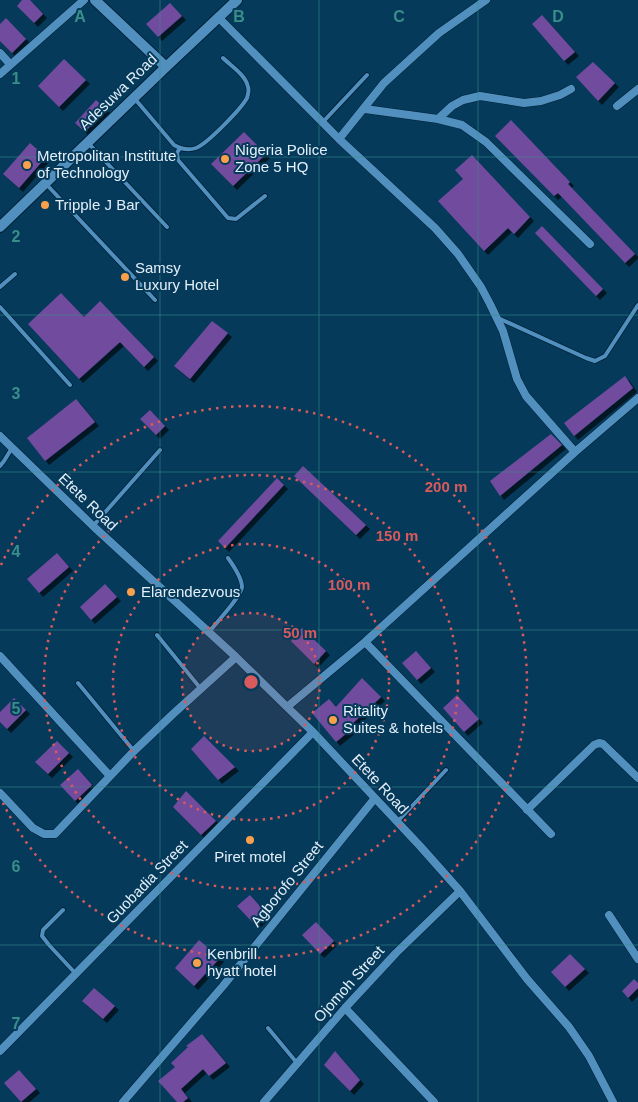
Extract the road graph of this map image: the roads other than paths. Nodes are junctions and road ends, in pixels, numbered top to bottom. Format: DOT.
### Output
graph roads {
  1 [pos="84,0"];
  2 [pos="95,0"];
  3 [pos="237,0"];
  4 [pos="486,0"];
  5 [pos="219,18"];
  6 [pos="0,53"];
  7 [pos="223,58"];
  8 [pos="10,64"];
  9 [pos="166,66"];
  10 [pos="0,74"];
  11 [pos="367,75"];
  12 [pos="571,89"];
  13 [pos="638,89"];
  14 [pos="134,98"];
  15 [pos="617,106"];
  16 [pos="365,109"];
  17 [pos="438,119"];
  18 [pos="322,123"];
  19 [pos="339,139"];
  20 [pos="88,142"];
  21 [pos="180,148"];
  22 [pos="45,183"];
  23 [pos="265,196"];
  24 [pos="0,227"];
  25 [pos="167,227"];
  26 [pos="590,244"];
  27 [pos="15,274"];
  28 [pos="0,287"];
  29 [pos="155,300"];
  30 [pos="638,305"];
  31 [pos="0,307"];
  32 [pos="496,317"];
  33 [pos="70,385"];
  34 [pos="638,398"];
  35 [pos="0,437"];
  36 [pos="12,448"];
  37 [pos="160,450"];
  38 [pos="575,452"];
  39 [pos="0,466"];
  40 [pos="93,526"];
  41 [pos="228,558"];
  42 [pos="209,632"];
  43 [pos="157,635"];
  44 [pos="365,642"];
  45 [pos="0,656"];
  46 [pos="236,657"];
  47 [pos="78,683"];
  48 [pos="201,689"];
  49 [pos="287,706"];
  50 [pos="313,732"];
  51 [pos="134,751"];
  52 [pos="446,770"];
  53 [pos="110,776"];
  54 [pos="638,778"];
  55 [pos="0,793"];
  56 [pos="374,798"];
  57 [pos="527,810"];
  58 [pos="397,822"];
  59 [pos="551,834"];
  60 [pos="460,891"];
  61 [pos="63,910"];
  62 [pos="608,915"];
  63 [pos="638,959"];
  64 [pos="76,974"];
  65 [pos="345,1008"];
  66 [pos="268,1028"];
  67 [pos="0,1051"];
  68 [pos="297,1063"];
  69 [pos="123,1102"];
  70 [pos="264,1102"];
  71 [pos="434,1102"];
  72 [pos="613,1102"];
  1 -- 8 [label="street"];
  2 -- 9 [label="street"];
  3 -- 5 [label="street, Adesuwa Road"];
  4 -- 16 [label="street"];
  5 -- 9 [label="street, Adesuwa Road"];
  5 -- 18 [label="street"];
  6 -- 8 [label="street"];
  7 -- 21 [label="lane"];
  8 -- 10 [label="street"];
  9 -- 14 [label="street, Adesuwa Road"];
  11 -- 18 [label="lane"];
  12 -- 17 [label="street"];
  13 -- 15 [label="street"];
  14 -- 20 [label="street, Adesuwa Road"];
  14 -- 21 [label="lane"];
  16 -- 17 [label="street"];
  16 -- 19 [label="street"];
  17 -- 26 [label="street"];
  18 -- 19 [label="street"];
  19 -- 32 [label="street"];
  20 -- 22 [label="street, Adesuwa Road"];
  20 -- 25 [label="lane"];
  21 -- 23 [label="lane"];
  22 -- 24 [label="street, Adesuwa Road"];
  22 -- 29 [label="lane"];
  27 -- 28 [label="lane"];
  30 -- 32 [label="lane"];
  31 -- 33 [label="lane"];
  32 -- 38 [label="street"];
  34 -- 38 [label="street"];
  35 -- 36 [label="street, Etete Road"];
  36 -- 39 [label="lane"];
  36 -- 40 [label="street, Etete Road"];
  37 -- 40 [label="lane"];
  38 -- 44 [label="street"];
  40 -- 42 [label="street, Etete Road"];
  41 -- 42 [label="lane"];
  42 -- 46 [label="street, Etete Road"];
  43 -- 48 [label="lane"];
  44 -- 49 [label="street"];
  44 -- 57 [label="street"];
  45 -- 53 [label="street"];
  46 -- 48 [label="street"];
  46 -- 49 [label="street, Etete Road"];
  47 -- 51 [label="lane"];
  48 -- 51 [label="street"];
  49 -- 50 [label="street, Etete Road"];
  50 -- 56 [label="street, Etete Road"];
  50 -- 64 [label="street, Guobadia Street"];
  51 -- 53 [label="street"];
  52 -- 58 [label="lane"];
  53 -- 55 [label="street"];
  54 -- 57 [label="street"];
  56 -- 58 [label="street, Etete Road"];
  56 -- 69 [label="street, Agborofo Street"];
  57 -- 59 [label="street"];
  58 -- 60 [label="street, Etete Road"];
  60 -- 65 [label="street, Ojomoh Street"];
  60 -- 72 [label="street, Etete Road"];
  61 -- 64 [label="lane"];
  62 -- 63 [label="street"];
  64 -- 67 [label="street, Guobadia Street"];
  65 -- 68 [label="street, Ojomoh Street"];
  65 -- 71 [label="street"];
  66 -- 68 [label="lane"];
  68 -- 70 [label="street, Ojomoh Street"];
}
